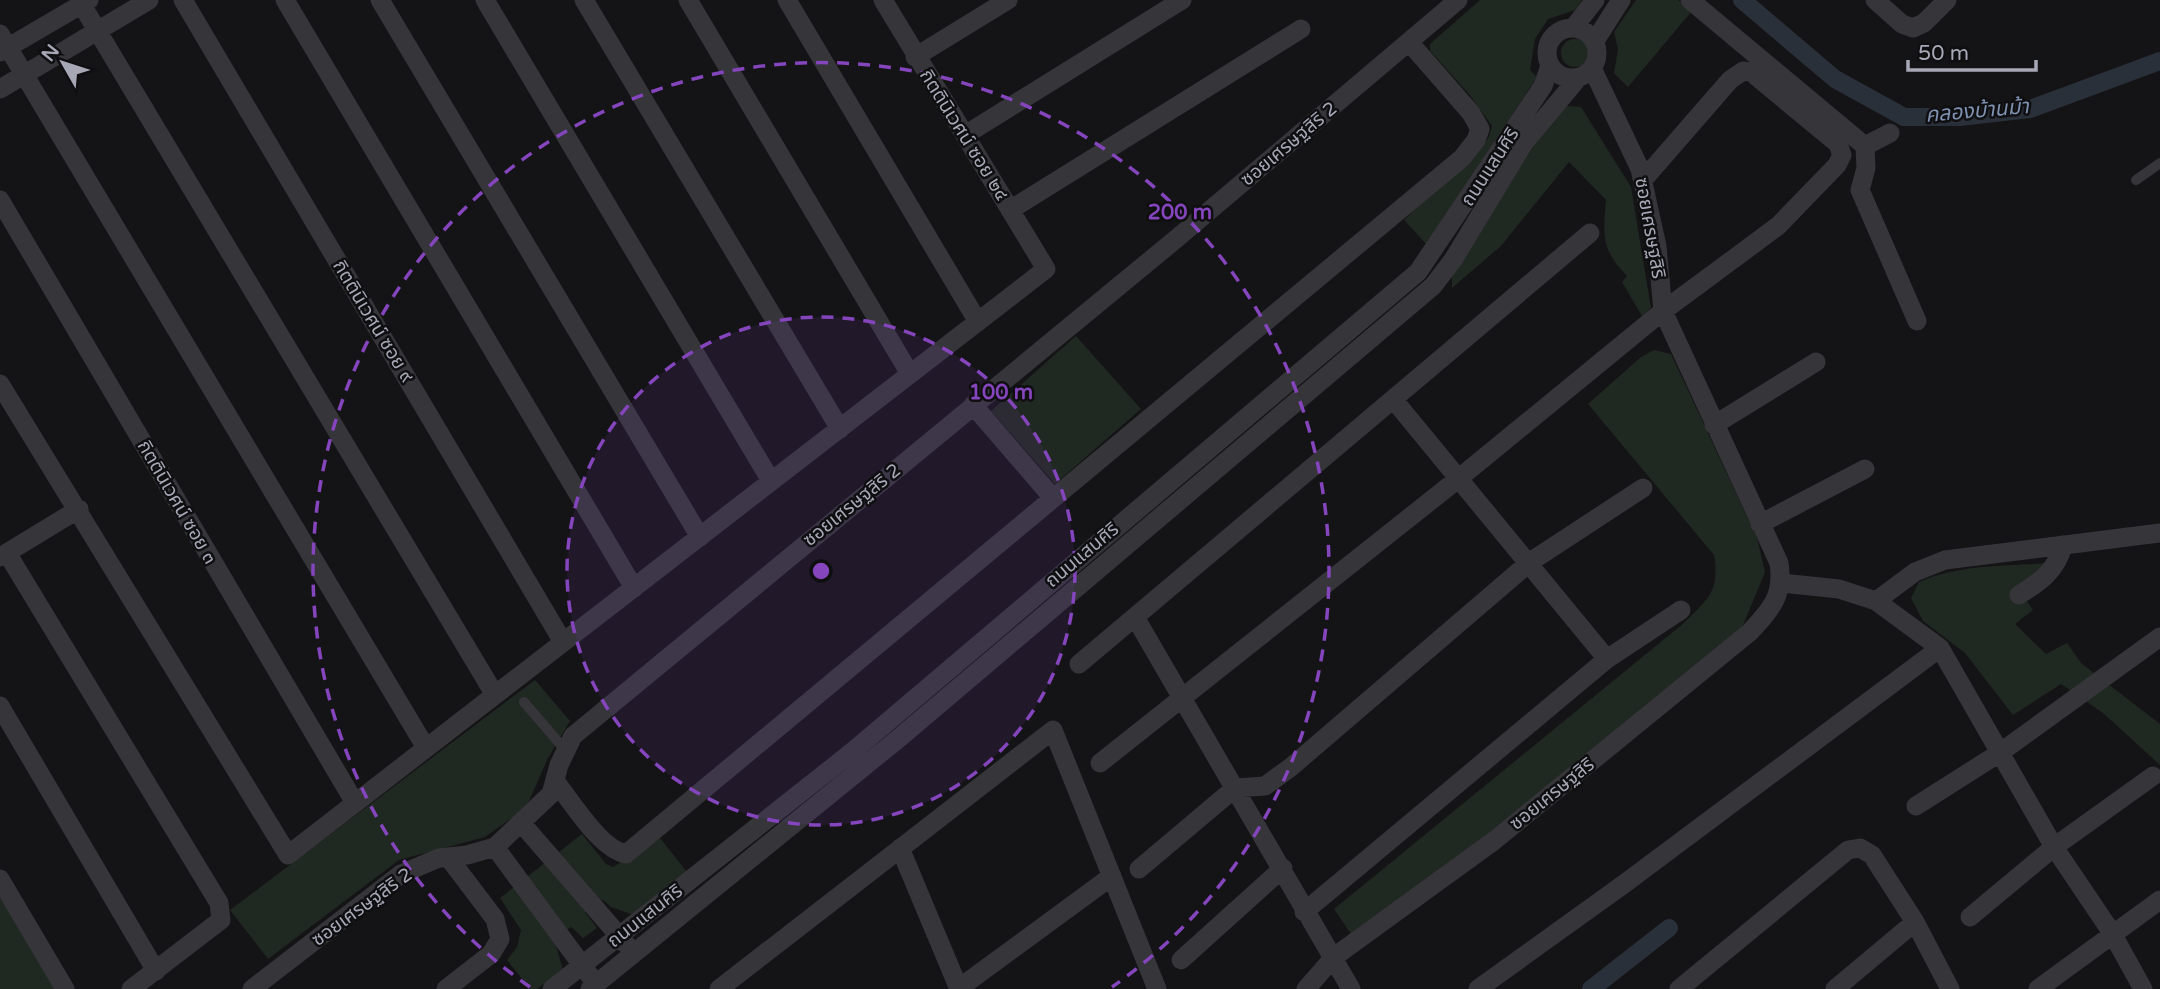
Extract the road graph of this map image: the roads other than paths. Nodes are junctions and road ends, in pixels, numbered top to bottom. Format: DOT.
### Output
graph roads {
  1 [pos="149,0"];
  2 [pos="183,0"];
  3 [pos="285,0"];
  4 [pos="380,0"];
  5 [pos="485,0"];
  6 [pos="584,0"];
  7 [pos="688,0"];
  8 [pos="787,0"];
  9 [pos="883,0"];
  10 [pos="1008,0"];
  11 [pos="1182,0"];
  12 [pos="1458,0"];
  13 [pos="1595,0"];
  14 [pos="1621,0"];
  15 [pos="1690,0"];
  16 [pos="1875,0"];
  17 [pos="1947,0"];
  18 [pos="83,1"];
  19 [pos="1574,27"];
  20 [pos="1301,29"];
  21 [pos="99,30"];
  22 [pos="1595,41"];
  23 [pos="1409,42"];
  24 [pos="3,45"];
  25 [pos="915,57"];
  26 [pos="1550,66"];
  27 [pos="1586,72"];
  28 [pos="24,75"];
  29 [pos="0,89"];
  30 [pos="1890,133"];
  31 [pos="965,135"];
  32 [pos="1865,146"];
  33 [pos="2160,163"];
  34 [pos="1643,180"];
  35 [pos="2136,180"];
  36 [pos="1479,197"];
  37 [pos="0,200"];
  38 [pos="1010,210"];
  39 [pos="1590,233"];
  40 [pos="1374,310"];
  41 [pos="1663,311"];
  42 [pos="1917,321"];
  43 [pos="978,322"];
  44 [pos="1386,326"];
  45 [pos="1816,362"];
  46 [pos="910,374"];
  47 [pos="0,384"];
  48 [pos="1393,399"];
  49 [pos="973,405"];
  50 [pos="1714,425"];
  51 [pos="840,429"];
  52 [pos="1865,469"];
  53 [pos="1458,479"];
  54 [pos="771,481"];
  55 [pos="1643,488"];
  56 [pos="1053,498"];
  57 [pos="79,509"];
  58 [pos="1135,512"];
  59 [pos="1760,524"];
  60 [pos="1149,528"];
  61 [pos="2160,533"];
  62 [pos="700,537"];
  63 [pos="2063,545"];
  64 [pos="4,555"];
  65 [pos="1530,562"];
  66 [pos="1782,583"];
  67 [pos="634,587"];
  68 [pos="2019,594"];
  69 [pos="1877,601"];
  70 [pos="1681,610"];
  71 [pos="1135,617"];
  72 [pos="2160,637"];
  73 [pos="563,642"];
  74 [pos="1940,648"];
  75 [pos="1607,659"];
  76 [pos="1079,664"];
  77 [pos="495,695"];
  78 [pos="1182,700"];
  79 [pos="524,702"];
  80 [pos="0,706"];
  81 [pos="889,719"];
  82 [pos="902,736"];
  83 [pos="426,748"];
  84 [pos="566,751"];
  85 [pos="2001,752"];
  86 [pos="1100,763"];
  87 [pos="2153,776"];
  88 [pos="555,781"];
  89 [pos="1235,788"];
  90 [pos="355,803"];
  91 [pos="1916,806"];
  92 [pos="767,820"];
  93 [pos="523,825"];
  94 [pos="780,836"];
  95 [pos="495,847"];
  96 [pos="2054,847"];
  97 [pos="900,849"];
  98 [pos="447,857"];
  99 [pos="1283,868"];
  100 [pos="1139,869"];
  101 [pos="1112,876"];
  102 [pos="0,879"];
  103 [pos="2160,900"];
  104 [pos="1304,912"];
  105 [pos="1970,917"];
  106 [pos="1915,922"];
  107 [pos="2112,933"];
  108 [pos="620,936"];
  109 [pos="634,954"];
  110 [pos="1335,957"];
  111 [pos="1181,960"];
  112 [pos="582,966"];
  113 [pos="156,971"];
  114 [pos="593,987"];
  115 [pos="65,989"];
  116 [pos="131,989"];
  117 [pos="252,989"];
  118 [pos="446,989"];
  119 [pos="552,989"];
  120 [pos="719,989"];
  121 [pos="959,989"];
  122 [pos="1157,989"];
  123 [pos="1306,989"];
  124 [pos="1351,989"];
  125 [pos="1478,989"];
  126 [pos="1679,989"];
  127 [pos="1835,989"];
  128 [pos="1950,989"];
  129 [pos="2038,989"];
  130 [pos="2143,989"];
  1 -- 21 [label="street"];
  2 -- 73 [label="street, กิตตินิเวศน์ ซอย ๙"];
  3 -- 67 [label="street"];
  4 -- 62 [label="street"];
  5 -- 54 [label="street"];
  6 -- 51 [label="street"];
  7 -- 46 [label="street"];
  8 -- 43 [label="street"];
  9 -- 25 [label="street, กิตตินิเวศน์ ซอย ๒๔"];
  10 -- 25 [label="street"];
  11 -- 31 [label="street"];
  12 -- 23 [label="street, ซอยเศรษฐสิริ 2"];
  13 -- 19 [label="street"];
  14 -- 22 [label="street"];
  15 -- 32 [label="street"];
  16 -- 17 [label="street"];
  18 -- 21 [label="street"];
  18 -- 24 [label="street"];
  19 -- 22 [label="street"];
  19 -- 26 [label="street"];
  20 -- 38 [label="street"];
  21 -- 28 [label="street"];
  21 -- 77 [label="street"];
  22 -- 27 [label="street"];
  23 -- 49 [label="street, ซอยเศรษฐสิริ 2"];
  23 -- 56 [label="street"];
  24 -- 28 [label="street"];
  25 -- 31 [label="street, กิตตินิเวศน์ ซอย ๒๔"];
  26 -- 27 [label="street"];
  26 -- 36 [label="street, ถนนแสนศิริ"];
  27 -- 34 [label="street, ซอยเศรษฐสิริ"];
  27 -- 36 [label="street, ถนนแสนศิริ"];
  28 -- 29 [label="street"];
  28 -- 83 [label="street"];
  30 -- 32 [label="street"];
  31 -- 38 [label="street, กิตตินิเวศน์ ซอย ๒๔"];
  32 -- 42 [label="street"];
  33 -- 35 [label="lane"];
  34 -- 41 [label="street, ซอยเศรษฐสิริ"];
  34 -- 41 [label="street"];
  36 -- 40 [label="street, ถนนแสนศิริ"];
  36 -- 44 [label="street, ถนนแสนศิริ"];
  37 -- 90 [label="street, กิตตินิเวศน์ ซอย ๓"];
  38 -- 43 [label="street, กิตตินิเวศน์ ซอย ๒๔"];
  39 -- 48 [label="street"];
  40 -- 44 [label="street"];
  40 -- 58 [label="street, ถนนแสนศิริ"];
  41 -- 50 [label="street, ซอยเศรษฐสิริ"];
  41 -- 53 [label="street"];
  43 -- 46 [label="street"];
  44 -- 60 [label="street, ถนนแสนศิริ"];
  45 -- 50 [label="street"];
  46 -- 51 [label="street"];
  47 -- 57 [label="street"];
  48 -- 53 [label="street"];
  48 -- 71 [label="street"];
  49 -- 56 [label="street"];
  49 -- 84 [label="street, ซอยเศรษฐสิริ 2"];
  50 -- 59 [label="street, ซอยเศรษฐสิริ"];
  51 -- 54 [label="street"];
  52 -- 59 [label="street"];
  53 -- 65 [label="street"];
  53 -- 78 [label="street"];
  54 -- 62 [label="street"];
  55 -- 65 [label="street"];
  56 -- 88 [label="street"];
  57 -- 64 [label="street"];
  57 -- 90 [label="street"];
  58 -- 60 [label="street"];
  58 -- 81 [label="street, ถนนแสนศิริ"];
  59 -- 66 [label="street, ซอยเศรษฐสิริ"];
  60 -- 82 [label="street, ถนนแสนศิริ"];
  61 -- 63 [label="street"];
  62 -- 67 [label="street"];
  63 -- 68 [label="street"];
  63 -- 69 [label="street"];
  64 -- 113 [label="street"];
  65 -- 75 [label="street"];
  65 -- 89 [label="street"];
  66 -- 69 [label="street"];
  66 -- 110 [label="street, ซอยเศรษฐสิริ"];
  67 -- 73 [label="street"];
  69 -- 74 [label="street"];
  70 -- 75 [label="street"];
  71 -- 76 [label="street"];
  71 -- 78 [label="street"];
  72 -- 85 [label="street"];
  73 -- 77 [label="street"];
  74 -- 85 [label="street"];
  74 -- 125 [label="street"];
  75 -- 104 [label="street"];
  77 -- 83 [label="street"];
  78 -- 86 [label="street"];
  78 -- 89 [label="street"];
  79 -- 84 [label="lane"];
  80 -- 113 [label="street"];
  81 -- 82 [label="street"];
  81 -- 92 [label="street, ถนนแสนศิริ"];
  82 -- 94 [label="street, ถนนแสนศิริ"];
  83 -- 90 [label="street"];
  84 -- 88 [label="street, ซอยเศรษฐสิริ 2"];
  85 -- 91 [label="street"];
  85 -- 96 [label="street"];
  87 -- 96 [label="street"];
  88 -- 93 [label="street, ซอยเศรษฐสิริ 2"];
  89 -- 99 [label="street"];
  89 -- 100 [label="street"];
  92 -- 94 [label="street"];
  92 -- 108 [label="street, ถนนแสนศิริ"];
  93 -- 95 [label="street, ซอยเศรษฐสิริ 2"];
  93 -- 108 [label="street"];
  94 -- 109 [label="street, ถนนแสนศิริ"];
  95 -- 98 [label="street, ซอยเศรษฐสิริ 2"];
  95 -- 112 [label="street"];
  96 -- 105 [label="street"];
  96 -- 107 [label="street"];
  97 -- 101 [label="street"];
  97 -- 120 [label="street"];
  97 -- 121 [label="street"];
  98 -- 117 [label="street, ซอยเศรษฐสิริ 2"];
  98 -- 118 [label="street"];
  99 -- 104 [label="street"];
  99 -- 111 [label="street"];
  101 -- 121 [label="street"];
  101 -- 122 [label="street"];
  102 -- 115 [label="street"];
  103 -- 107 [label="street"];
  104 -- 110 [label="street"];
  106 -- 126 [label="street"];
  106 -- 127 [label="street"];
  106 -- 128 [label="street"];
  107 -- 129 [label="street"];
  107 -- 130 [label="street"];
  108 -- 109 [label="street"];
  108 -- 112 [label="street, ถนนแสนศิริ"];
  109 -- 114 [label="street, ถนนแสนศิริ"];
  110 -- 123 [label="street, ซอยเศรษฐสิริ"];
  110 -- 124 [label="street"];
  112 -- 114 [label="street"];
  112 -- 119 [label="street, ถนนแสนศิริ"];
  113 -- 116 [label="street"];
}
